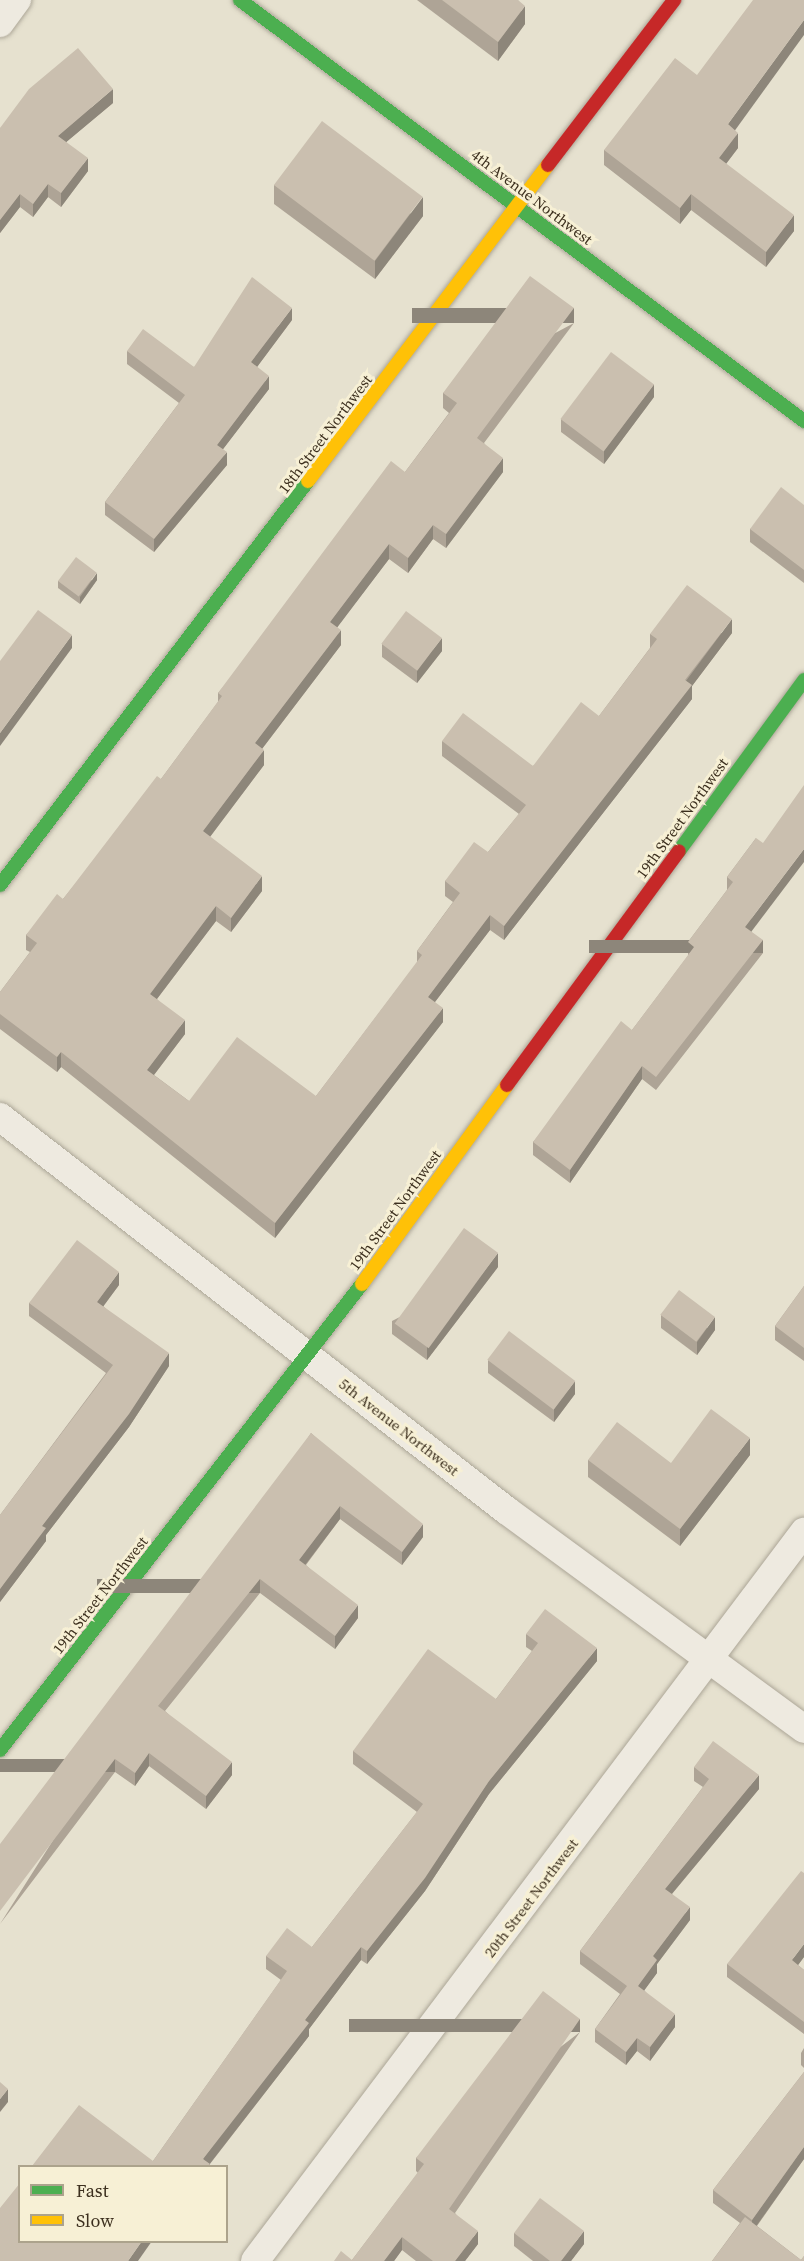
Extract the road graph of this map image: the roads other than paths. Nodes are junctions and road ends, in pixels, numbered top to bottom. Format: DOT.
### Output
graph roads {
  1 [pos="17,0"];
  2 [pos="240,0"];
  3 [pos="674,0"];
  4 [pos="0,23"];
  5 [pos="519,208"];
  6 [pos="804,421"];
  7 [pos="804,680"];
  8 [pos="0,885"];
  9 [pos="0,1117"];
  10 [pos="308,1357"];
  11 [pos="804,1532"];
  12 [pos="708,1660"];
  13 [pos="804,1730"];
  14 [pos="0,1750"];
  15 [pos="255,2261"];
  1 -- 4 [label="street"];
  2 -- 5 [label="street, 4th Avenue Northwest"];
  3 -- 5 [label="street, 18th Street Northwest"];
  5 -- 6 [label="street, 4th Avenue Northwest"];
  5 -- 8 [label="street, 18th Street Northwest"];
  7 -- 10 [label="street, 19th Street Northwest"];
  9 -- 10 [label="street, 5th Avenue Northwest"];
  10 -- 12 [label="street, 5th Avenue Northwest"];
  10 -- 14 [label="street, 19th Street Northwest"];
  11 -- 12 [label="street, 20th Street Northwest"];
  12 -- 13 [label="street, 5th Avenue Northwest"];
  12 -- 15 [label="street, 20th Street Northwest"];
}
